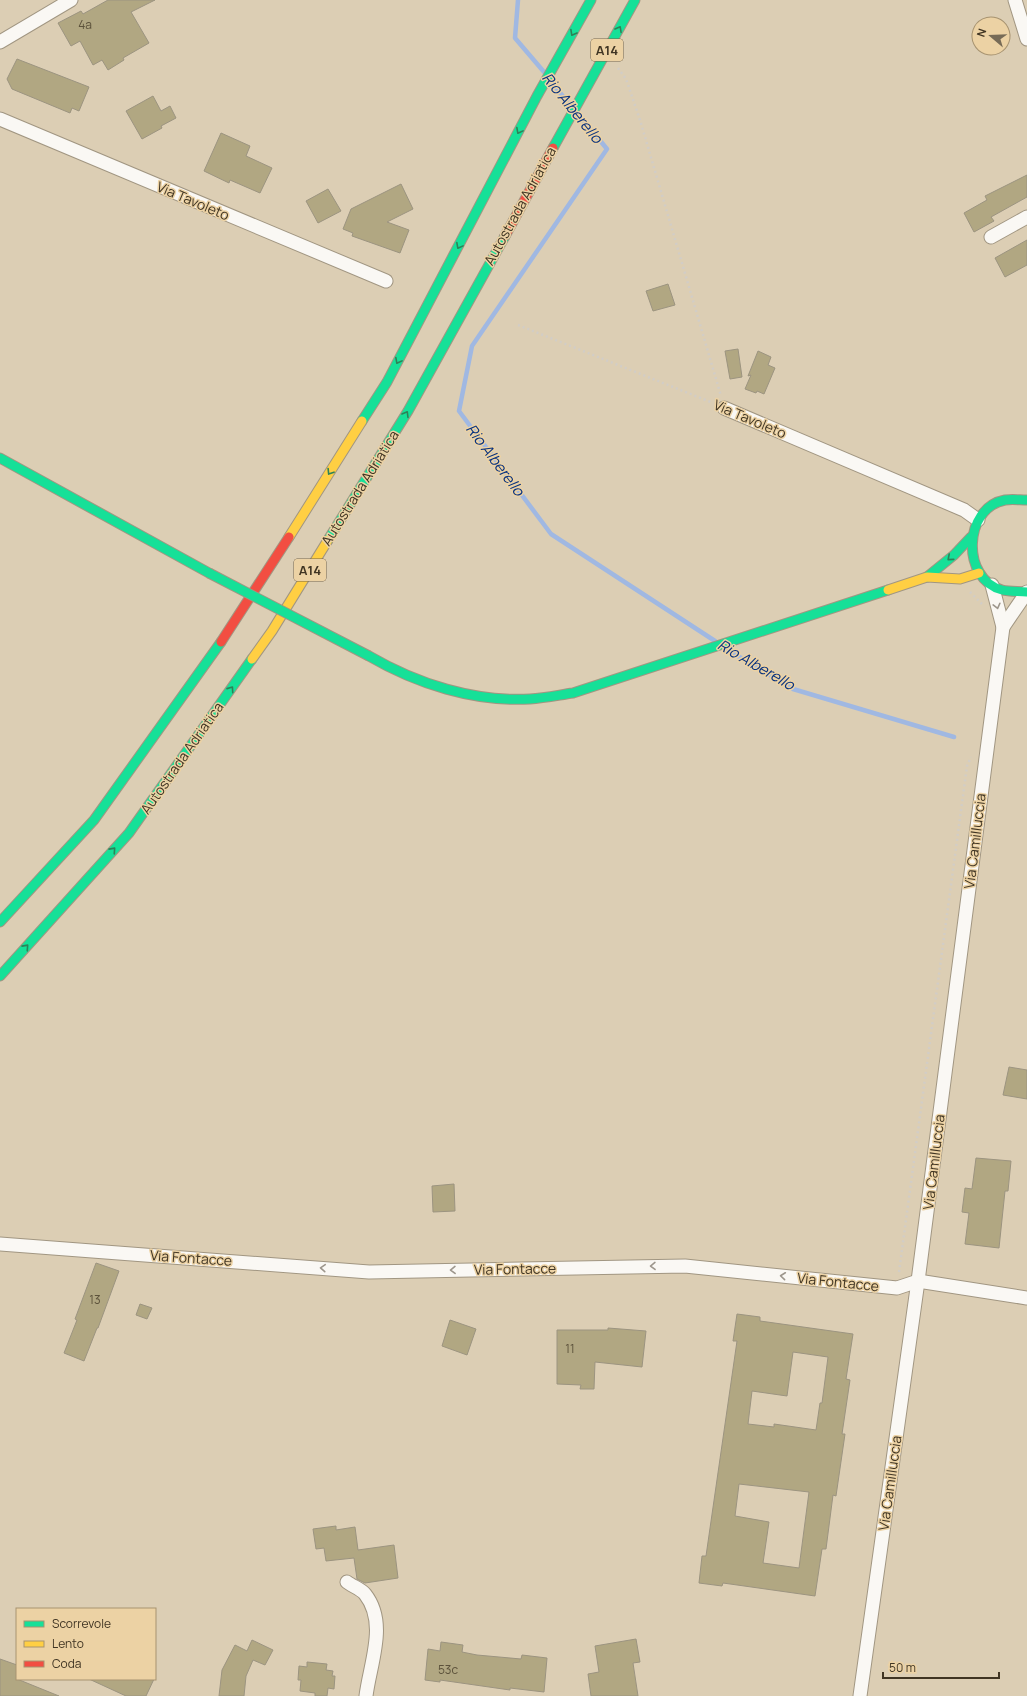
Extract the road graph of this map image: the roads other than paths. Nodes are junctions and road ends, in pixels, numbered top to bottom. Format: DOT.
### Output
graph roads {
  1 [pos="71,0"];
  2 [pos="591,0"];
  3 [pos="635,0"];
  4 [pos="1015,0"];
  5 [pos="1027,39"];
  6 [pos="0,41"];
  7 [pos="0,119"];
  8 [pos="1027,217"];
  9 [pos="991,237"];
  10 [pos="386,282"];
  11 [pos="724,408"];
  12 [pos="0,458"];
  13 [pos="1025,499"];
  14 [pos="978,520"];
  15 [pos="971,537"];
  16 [pos="979,573"];
  17 [pos="927,577"];
  18 [pos="992,585"];
  19 [pos="1027,592"];
  20 [pos="1003,627"];
  21 [pos="0,922"];
  22 [pos="0,976"];
  23 [pos="0,1244"];
  24 [pos="918,1281"];
  25 [pos="1027,1298"];
  26 [pos="347,1582"];
  27 [pos="366,1696"];
  28 [pos="860,1696"];
  1 -- 6 [label="street"];
  2 -- 21 [label="main road, A14, one-way"];
  22 -- 3 [label="main road, Autostrada Adriatica / A14, one-way"];
  4 -- 5 [label="street"];
  7 -- 10 [label="street, Via Tavoleto"];
  8 -- 9 [label="street"];
  11 -- 14 [label="street, Via Tavoleto"];
  12 -- 17 [label="main road, bridge"];
  13 -- 14 [label="main road"];
  14 -- 15 [label="main road"];
  15 -- 16 [label="main road"];
  15 -- 17 [label="main road, one-way"];
  16 -- 17 [label="main road"];
  16 -- 18 [label="main road"];
  18 -- 19 [label="main road"];
  18 -- 20 [label="street, Via Camilluccia, one-way"];
  19 -- 20 [label="street, Via Camilluccia"];
  20 -- 24 [label="street, Via Camilluccia"];
  24 -- 23 [label="street, Via Fontacce, one-way"];
  24 -- 25 [label="street, Via Fontacce"];
  24 -- 28 [label="street, Via Camilluccia"];
  26 -- 27 [label="street"];
}
